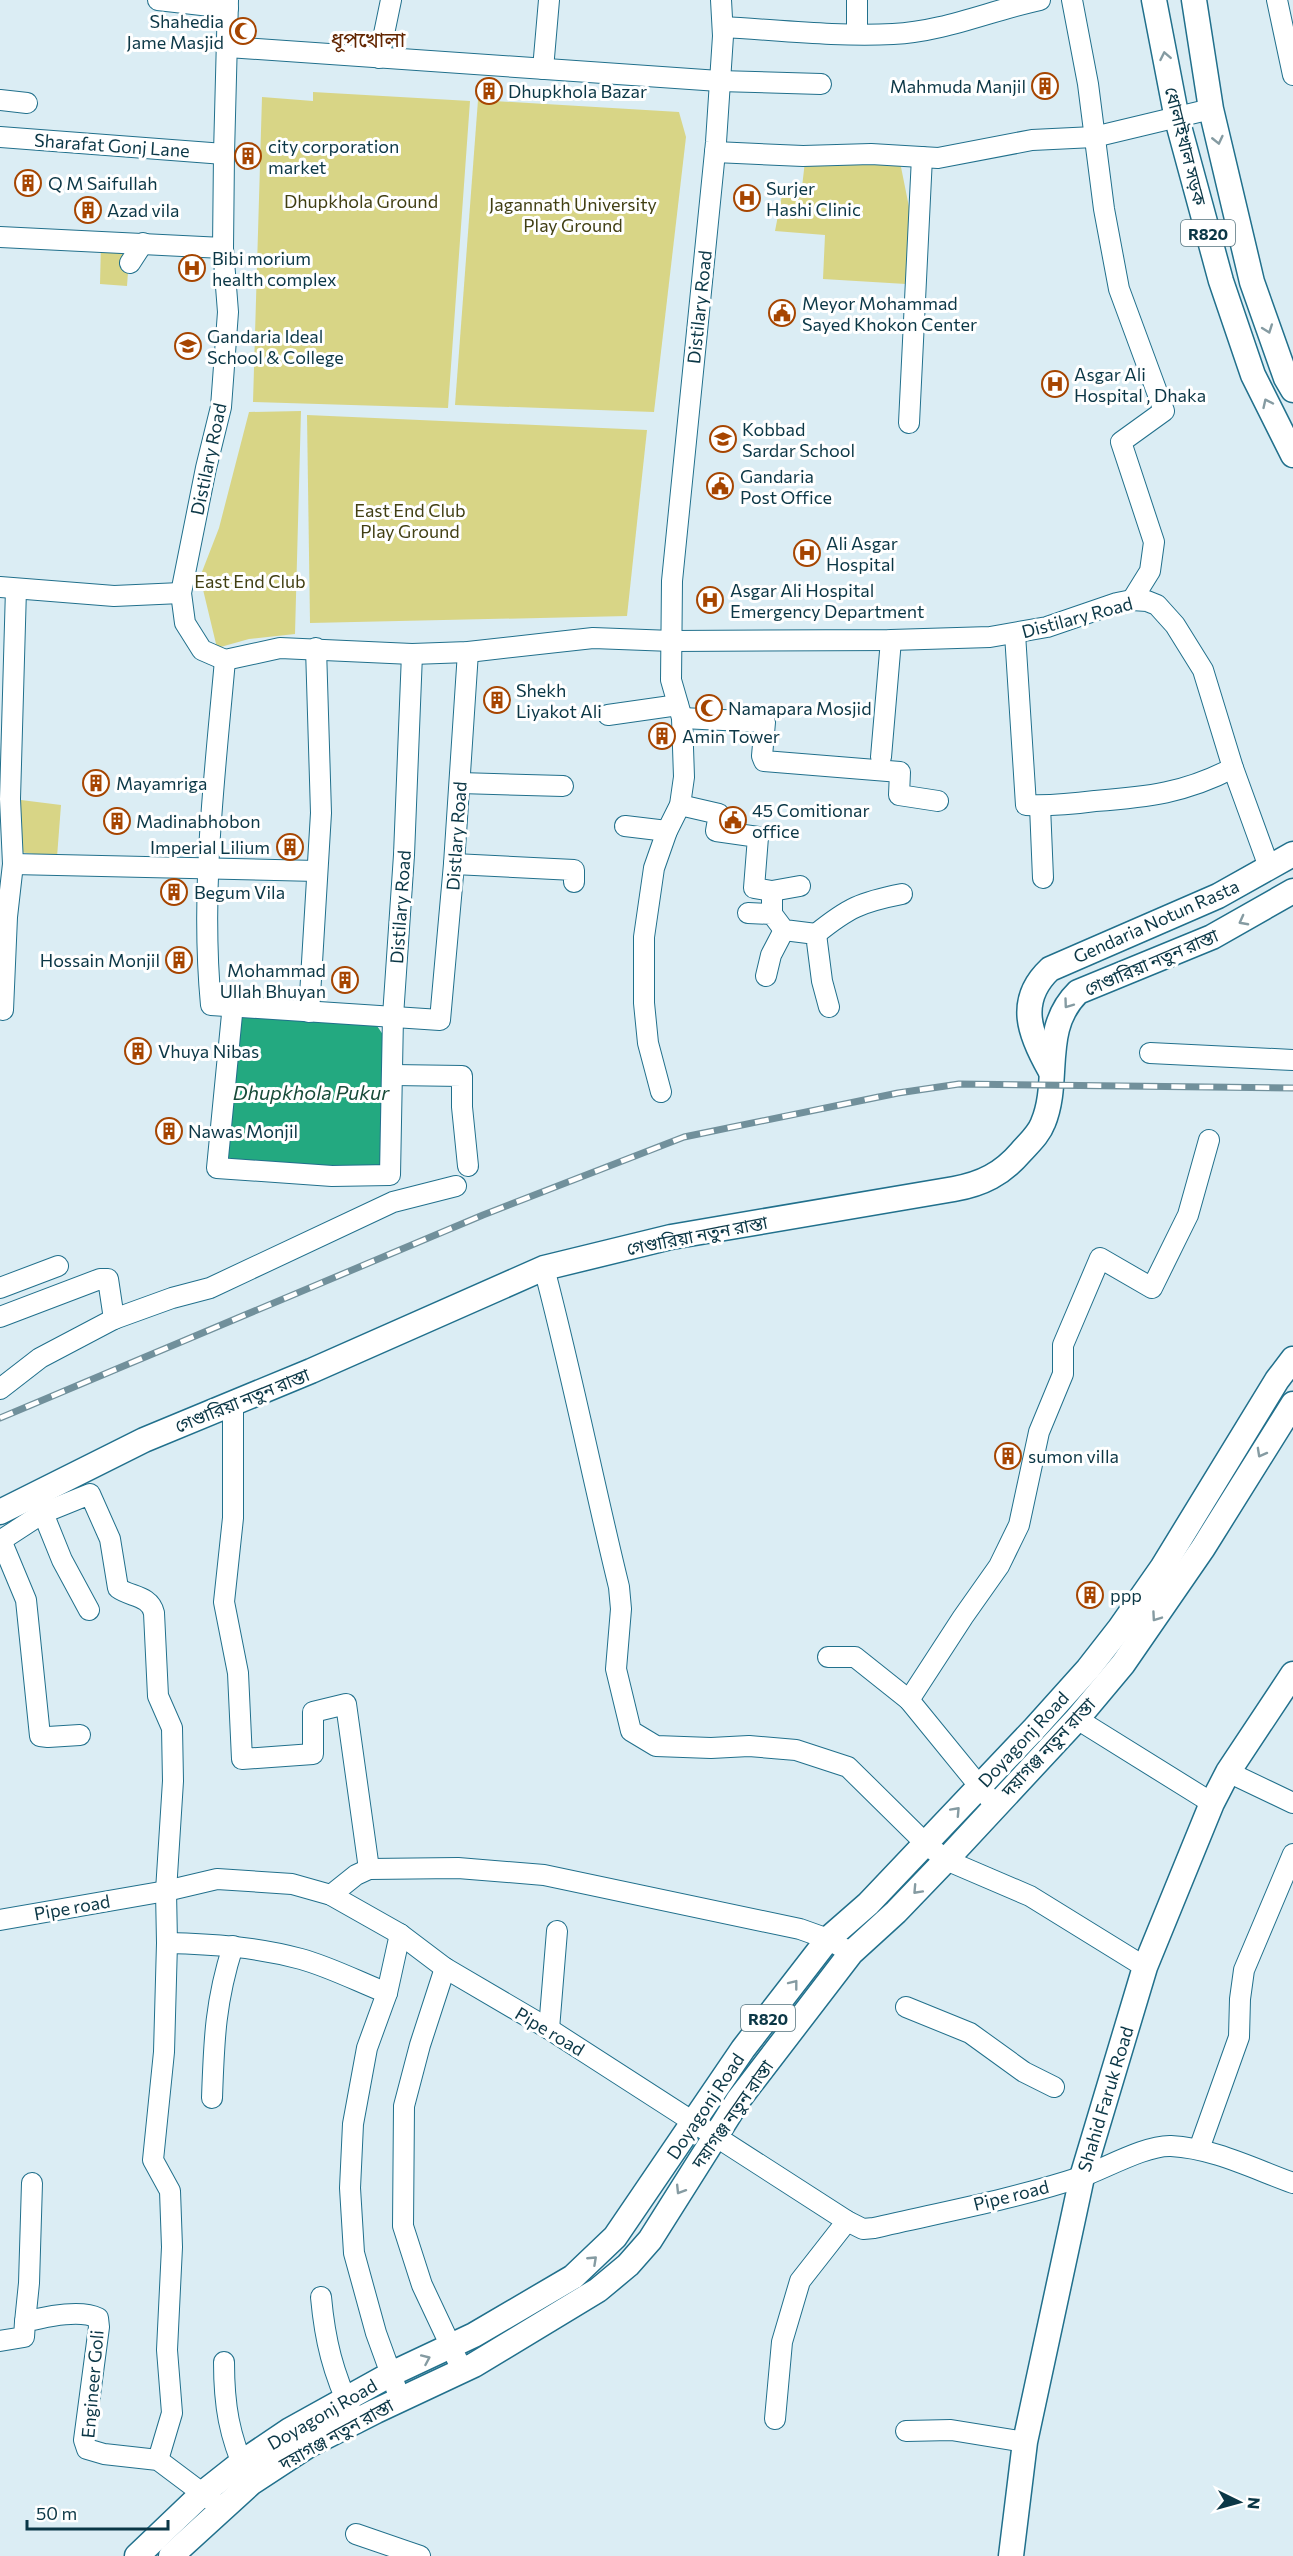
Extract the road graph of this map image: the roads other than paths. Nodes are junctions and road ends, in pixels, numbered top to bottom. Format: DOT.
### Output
graph roads {
  1 [pos="158,0"];
  2 [pos="391,0"];
  3 [pos="549,0"];
  4 [pos="721,0"];
  5 [pos="857,0"];
  6 [pos="1040,0"];
  7 [pos="1072,0"];
  8 [pos="1154,0"];
  9 [pos="1194,0"];
  10 [pos="1277,0"];
  11 [pos="228,4"];
  12 [pos="723,27"];
  13 [pos="857,33"];
  14 [pos="228,47"];
  15 [pos="379,58"];
  16 [pos="543,69"];
  17 [pos="1293,75"];
  18 [pos="719,81"];
  19 [pos="821,84"];
  20 [pos="0,100"];
  21 [pos="27,103"];
  22 [pos="1211,109"];
  23 [pos="1177,119"];
  24 [pos="0,137"];
  25 [pos="1094,137"];
  26 [pos="715,152"];
  27 [pos="224,153"];
  28 [pos="922,157"];
  29 [pos="0,237"];
  30 [pos="143,243"];
  31 [pos="224,248"];
  32 [pos="130,263"];
  33 [pos="1291,381"];
  34 [pos="909,423"];
  35 [pos="1293,456"];
  36 [pos="8,588"];
  37 [pos="181,593"];
  38 [pos="1132,600"];
  39 [pos="1015,634"];
  40 [pos="891,640"];
  41 [pos="672,641"];
  42 [pos="315,648"];
  43 [pos="468,652"];
  44 [pos="412,654"];
  45 [pos="225,660"];
  46 [pos="6,702"];
  47 [pos="680,711"];
  48 [pos="608,715"];
  49 [pos="881,757"];
  50 [pos="1233,768"];
  51 [pos="460,783"];
  52 [pos="563,786"];
  53 [pos="938,801"];
  54 [pos="680,805"];
  55 [pos="1040,806"];
  56 [pos="625,826"];
  57 [pos="667,831"];
  58 [pos="1293,854"];
  59 [pos="13,864"];
  60 [pos="454,864"];
  61 [pos="1269,867"];
  62 [pos="208,868"];
  63 [pos="317,871"];
  64 [pos="1042,878"];
  65 [pos="574,882"];
  66 [pos="800,886"];
  67 [pos="772,891"];
  68 [pos="1293,891"];
  69 [pos="902,894"];
  70 [pos="748,913"];
  71 [pos="778,922"];
  72 [pos="816,934"];
  73 [pos="766,976"];
  74 [pos="233,1004"];
  75 [pos="829,1007"];
  76 [pos="3,1010"];
  77 [pos="309,1012"];
  78 [pos="393,1016"];
  79 [pos="1150,1053"];
  80 [pos="1293,1060"];
  81 [pos="1050,1070"];
  82 [pos="393,1074"];
  83 [pos="661,1092"];
  84 [pos="1209,1140"];
  85 [pos="468,1166"];
  86 [pos="456,1186"];
  87 [pos="58,1266"];
  88 [pos="544,1269"];
  89 [pos="0,1288"];
  90 [pos="0,1317"];
  91 [pos="114,1319"];
  92 [pos="1293,1359"];
  93 [pos="0,1389"];
  94 [pos="233,1403"];
  95 [pos="1293,1404"];
  96 [pos="0,1512"];
  97 [pos="42,1513"];
  98 [pos="1,1541"];
  99 [pos="88,1610"];
  100 [pos="828,1657"];
  101 [pos="1289,1684"];
  102 [pos="909,1700"];
  103 [pos="1077,1719"];
  104 [pos="80,1735"];
  105 [pos="999,1766"];
  106 [pos="1228,1772"];
  107 [pos="1017,1782"];
  108 [pos="979,1786"];
  109 [pos="1212,1803"];
  110 [pos="1293,1803"];
  111 [pos="995,1805"];
  112 [pos="925,1843"];
  113 [pos="1293,1854"];
  114 [pos="946,1860"];
  115 [pos="369,1869"];
  116 [pos="166,1890"];
  117 [pos="331,1895"];
  118 [pos="0,1920"];
  119 [pos="557,1931"];
  120 [pos="400,1934"];
  121 [pos="828,1940"];
  122 [pos="167,1943"];
  123 [pos="233,1946"];
  124 [pos="851,1953"];
  125 [pos="1145,1967"];
  126 [pos="445,1968"];
  127 [pos="387,1993"];
  128 [pos="906,2007"];
  129 [pos="549,2029"];
  130 [pos="1054,2087"];
  131 [pos="212,2098"];
  132 [pos="704,2128"];
  133 [pos="1199,2150"];
  134 [pos="1082,2177"];
  135 [pos="32,2183"];
  136 [pos="1293,2183"];
  137 [pos="847,2221"];
  138 [pos="321,2297"];
  139 [pos="25,2322"];
  140 [pos="0,2341"];
  141 [pos="452,2348"];
  142 [pos="224,2362"];
  143 [pos="462,2370"];
  144 [pos="391,2374"];
  145 [pos="400,2399"];
  146 [pos="351,2410"];
  147 [pos="775,2419"];
  148 [pos="906,2431"];
  149 [pos="1025,2442"];
  150 [pos="159,2460"];
  151 [pos="246,2473"];
  152 [pos="213,2500"];
  153 [pos="356,2534"];
  154 [pos="137,2556"];
  155 [pos="171,2556"];
  156 [pos="420,2556"];
  157 [pos="1011,2556"];
  1 -- 11 [label="street"];
  2 -- 15 [label="street"];
  3 -- 16 [label="street"];
  4 -- 12 [label="street, Distilary Road"];
  5 -- 13 [label="street"];
  6 -- 13 [label="street"];
  7 -- 25 [label="street"];
  23 -- 8 [label="main road, ধোলাইখাল সড়ক / R820, one-way"];
  9 -- 22 [label="main road, ধোলাইখাল সড়ক / R820"];
  10 -- 17 [label="street"];
  11 -- 14 [label="street, Distilary Road"];
  12 -- 13 [label="street"];
  12 -- 18 [label="street, Distilary Road"];
  14 -- 15 [label="street"];
  14 -- 27 [label="street, Distilary Road"];
  15 -- 16 [label="street"];
  16 -- 18 [label="street"];
  18 -- 19 [label="street"];
  18 -- 26 [label="street, Distilary Road"];
  20 -- 21 [label="street"];
  22 -- 23 [label="street"];
  22 -- 33 [label="main road, ধোলাইখাল সড়ক / R820, one-way"];
  23 -- 25 [label="street"];
  35 -- 23 [label="main road, ধোলাইখাল সড়ক / R820, one-way"];
  24 -- 27 [label="street, Sharafat Gonj Lane"];
  25 -- 28 [label="street"];
  25 -- 38 [label="street"];
  26 -- 28 [label="street"];
  26 -- 41 [label="street, Distilary Road"];
  27 -- 31 [label="street, Distilary Road"];
  28 -- 34 [label="street"];
  29 -- 30 [label="street"];
  30 -- 31 [label="street"];
  30 -- 32 [label="street"];
  31 -- 37 [label="street, Distilary Road"];
  36 -- 37 [label="street"];
  36 -- 46 [label="street"];
  37 -- 45 [label="street, Distilary Road"];
  38 -- 39 [label="street, Distilary Road"];
  38 -- 50 [label="street, Distilary Road"];
  39 -- 40 [label="street, Distilary Road"];
  39 -- 55 [label="street"];
  40 -- 41 [label="street, Distilary Road"];
  40 -- 49 [label="street"];
  41 -- 43 [label="street, Distilary Road"];
  41 -- 47 [label="street, Distilary Road"];
  42 -- 44 [label="street, Distilary Road"];
  42 -- 45 [label="street, Distilary Road"];
  42 -- 63 [label="street"];
  43 -- 44 [label="street, Distilary Road"];
  43 -- 51 [label="street, Distlary Road"];
  44 -- 78 [label="street, Distilary Road"];
  45 -- 62 [label="street"];
  46 -- 59 [label="street"];
  47 -- 48 [label="street"];
  47 -- 53 [label="street"];
  47 -- 54 [label="street, Distilary Road"];
  50 -- 55 [label="street"];
  50 -- 61 [label="street, Distilary Road"];
  51 -- 52 [label="street"];
  51 -- 60 [label="street, Distlary Road"];
  54 -- 57 [label="street, Distilary Road"];
  54 -- 67 [label="street"];
  55 -- 64 [label="street"];
  56 -- 57 [label="street"];
  57 -- 83 [label="street, Distilary Road"];
  58 -- 61 [label="main road, Gendaria Notun Rasta"];
  59 -- 62 [label="street"];
  59 -- 76 [label="street"];
  60 -- 65 [label="street"];
  60 -- 78 [label="street, Distlary Road"];
  61 -- 81 [label="main road, Gendaria Notun Rasta"];
  62 -- 63 [label="street"];
  62 -- 74 [label="street"];
  63 -- 77 [label="street"];
  66 -- 67 [label="street"];
  67 -- 71 [label="street"];
  68 -- 81 [label="main road, গেণ্ডারিয়া নতুন রাস্তা, one-way"];
  69 -- 72 [label="street"];
  70 -- 71 [label="street"];
  71 -- 72 [label="street"];
  71 -- 73 [label="street"];
  72 -- 75 [label="street"];
  74 -- 77 [label="street"];
  74 -- 82 [label="street, Distilary Road"];
  77 -- 78 [label="street"];
  78 -- 82 [label="street, Distilary Road"];
  79 -- 80 [label="street"];
  81 -- 88 [label="main road, গেণ্ডারিয়া নতুন রাস্তা"];
  82 -- 85 [label="street"];
  84 -- 102 [label="street"];
  86 -- 91 [label="street"];
  87 -- 89 [label="street"];
  88 -- 94 [label="main road, গেণ্ডারিয়া নতুন রাস্তা"];
  88 -- 112 [label="street"];
  90 -- 91 [label="street"];
  91 -- 93 [label="street"];
  92 -- 105 [label="main road, Doyagonj Road / R820"];
  94 -- 96 [label="main road, গেণ্ডারিয়া নতুন রাস্তা"];
  94 -- 115 [label="street"];
  95 -- 103 [label="main road, দয়াগঞ্জ নতুন রাস্তা / R820, one-way"];
  97 -- 98 [label="street"];
  97 -- 99 [label="street"];
  97 -- 116 [label="street"];
  98 -- 104 [label="street"];
  100 -- 102 [label="street"];
  101 -- 106 [label="main road, Shahid Faruk Road"];
  102 -- 108 [label="street"];
  103 -- 107 [label="main road, দয়াগঞ্জ নতুন রাস্তা / R820"];
  103 -- 109 [label="street"];
  105 -- 107 [label="main road"];
  105 -- 108 [label="main road, Doyagonj Road / R820"];
  106 -- 109 [label="main road, Shahid Faruk Road"];
  106 -- 110 [label="street"];
  107 -- 111 [label="main road, দয়াগঞ্জ নতুন রাস্তা / R820"];
  108 -- 111 [label="street"];
  112 -- 108 [label="main road, Doyagonj Road / R820, one-way"];
  109 -- 125 [label="main road, Shahid Faruk Road"];
  111 -- 114 [label="main road, দয়াগঞ্জ নতুন রাস্তা / R820"];
  112 -- 114 [label="street"];
  112 -- 121 [label="main road, Doyagonj Road / R820"];
  113 -- 133 [label="street"];
  114 -- 124 [label="main road, দয়াগঞ্জ নতুন রাস্তা / R820, one-way"];
  114 -- 125 [label="street"];
  115 -- 117 [label="street"];
  115 -- 121 [label="street"];
  116 -- 117 [label="street, Pipe road"];
  116 -- 118 [label="street, Pipe road"];
  116 -- 122 [label="street"];
  117 -- 120 [label="street, Pipe road"];
  119 -- 129 [label="street"];
  120 -- 126 [label="street, Pipe road"];
  120 -- 127 [label="street"];
  121 -- 124 [label="street"];
  132 -- 121 [label="main road, Doyagonj Road / R820, one-way"];
  122 -- 123 [label="street"];
  122 -- 150 [label="street"];
  123 -- 127 [label="street"];
  123 -- 131 [label="street"];
  124 -- 132 [label="main road, দয়াগঞ্জ নতুন রাস্তা / R820"];
  125 -- 134 [label="main road, Shahid Faruk Road"];
  126 -- 129 [label="street, Pipe road"];
  126 -- 141 [label="street"];
  127 -- 144 [label="street"];
  128 -- 130 [label="street"];
  129 -- 132 [label="street, Pipe road"];
  132 -- 137 [label="street, Pipe road"];
  141 -- 132 [label="main road, Doyagonj Road / R820, one-way"];
  132 -- 143 [label="main road, দয়াগঞ্জ নতুন রাস্তা / R820, one-way"];
  133 -- 134 [label="street, Pipe road"];
  133 -- 136 [label="street, Pipe road"];
  134 -- 137 [label="street, Pipe road"];
  134 -- 149 [label="main road, Shahid Faruk Road"];
  135 -- 139 [label="street"];
  137 -- 147 [label="street"];
  138 -- 146 [label="street"];
  139 -- 140 [label="street"];
  139 -- 150 [label="street, Engineer Goli"];
  141 -- 143 [label="street"];
  144 -- 141 [label="main road, Doyagonj Road / R820, one-way"];
  142 -- 151 [label="street"];
  143 -- 145 [label="main road, দয়াগঞ্জ নতুন রাস্তা / R820"];
  144 -- 145 [label="street"];
  144 -- 146 [label="main road, Doyagonj Road / R820"];
  145 -- 146 [label="main road, দয়াগঞ্জ নতুন রাস্তা / R820"];
  146 -- 151 [label="main road, দয়াগঞ্জ নতুন রাস্তা / R820"];
  148 -- 149 [label="street"];
  149 -- 157 [label="main road, Shahid Faruk Road"];
  150 -- 152 [label="street"];
  151 -- 152 [label="main road, দয়াগঞ্জ নতুন রাস্তা / R820"];
  152 -- 154 [label="main road, R820"];
  152 -- 155 [label="main road, দয়াগঞ্জ নতুন রাস্তা / R820"];
  153 -- 156 [label="street"];
}
